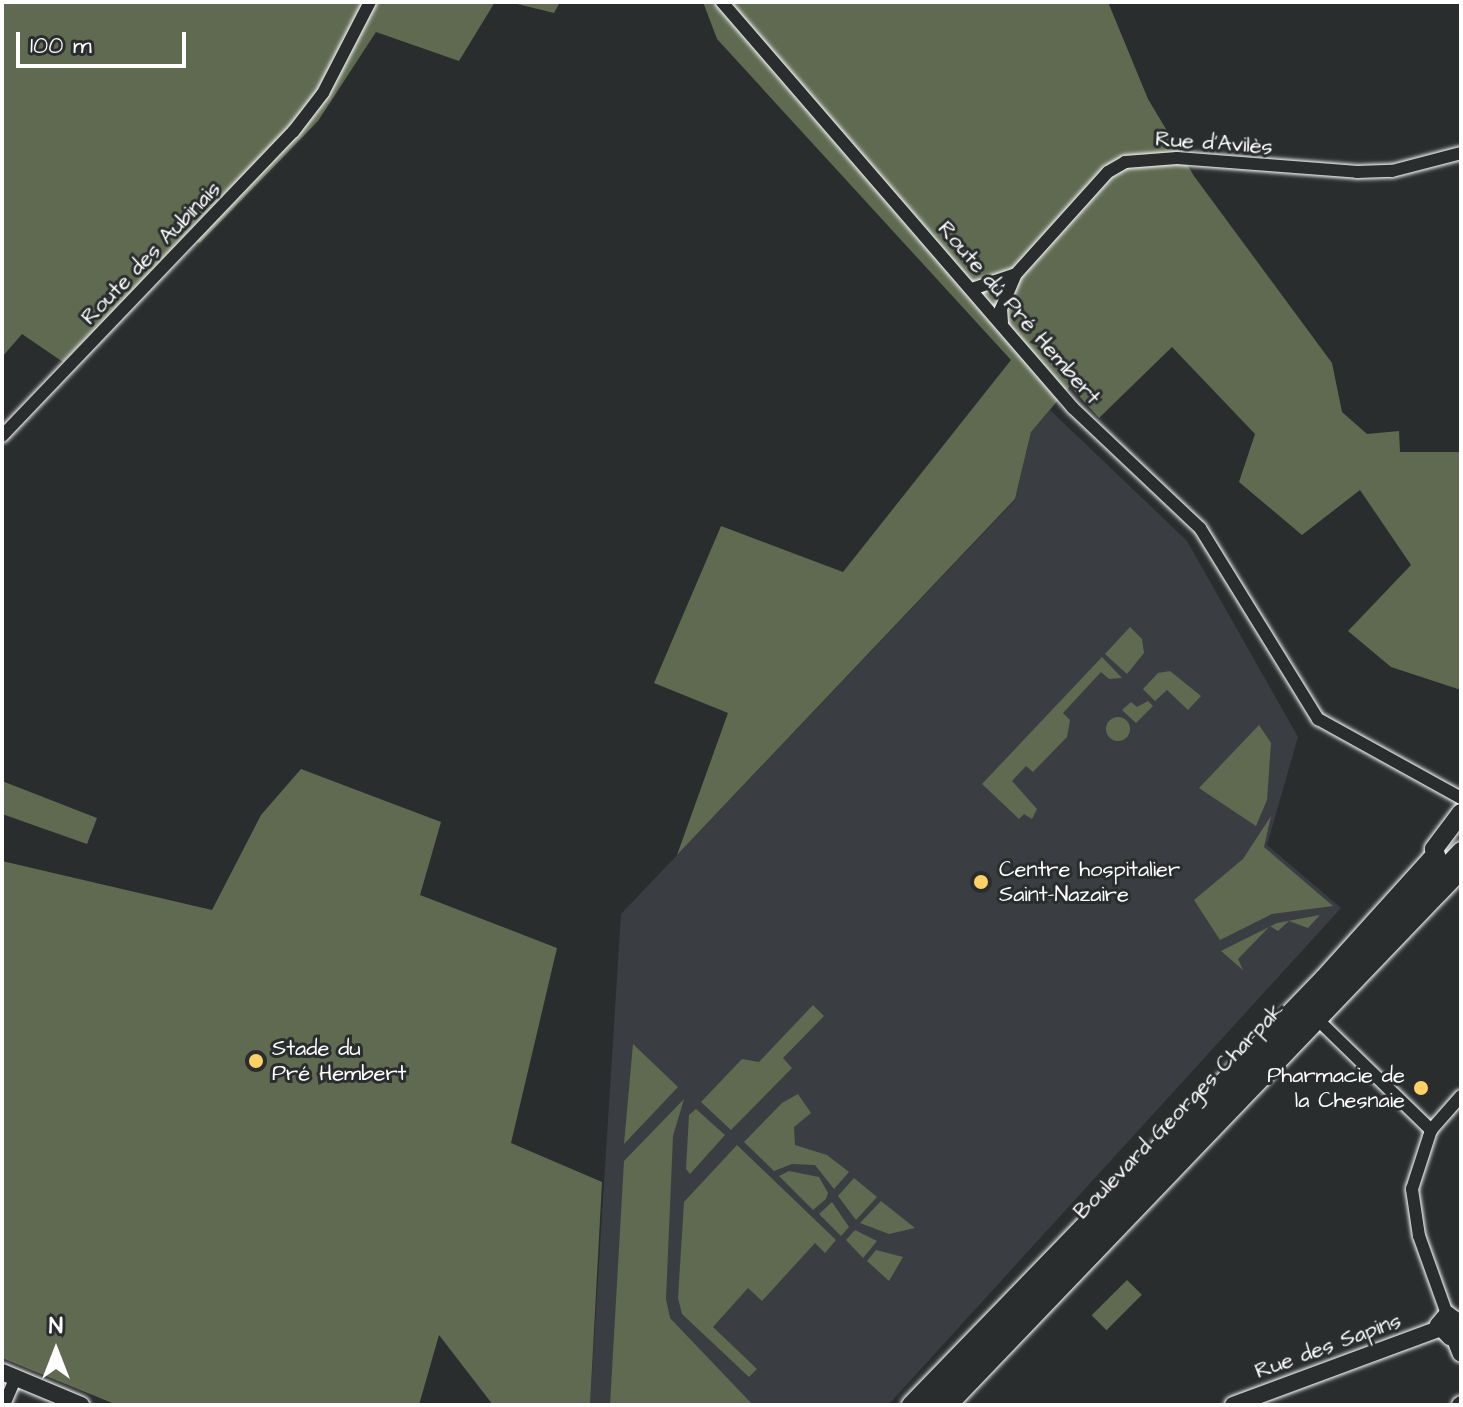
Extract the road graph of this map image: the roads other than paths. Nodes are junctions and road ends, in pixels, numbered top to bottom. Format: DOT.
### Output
graph roads {
  1 [pos="370,2"];
  2 [pos="722,2"];
  3 [pos="1461,153"];
  4 [pos="1016,274"];
  5 [pos="972,289"];
  6 [pos="1002,324"];
  7 [pos="2,436"];
  8 [pos="1461,798"];
  9 [pos="1461,813"];
  10 [pos="1461,850"];
  11 [pos="1450,867"];
  12 [pos="1318,1020"];
  13 [pos="1461,1096"];
  14 [pos="1431,1130"];
  15 [pos="1452,1326"];
  16 [pos="1461,1354"];
  17 [pos="9,1374"];
  18 [pos="4,1405"];
  19 [pos="81,1405"];
  20 [pos="911,1405"];
  21 [pos="930,1405"];
  22 [pos="948,1405"];
  23 [pos="1233,1405"];
  1 -- 7 [label="street, Route des Aubinais"];
  2 -- 5 [label="street, Route du Pré Hembert"];
  3 -- 4 [label="street, Rue d'Avilès"];
  4 -- 5 [label="street"];
  4 -- 6 [label="street, Rue d'Avilès"];
  5 -- 6 [label="street, Route du Pré Hembert"];
  6 -- 8 [label="street, Route du Pré Hembert"];
  9 -- 11 [label="main road"];
  10 -- 11 [label="street, Boulevard Georges Charpak"];
  11 -- 12 [label="main road, Boulevard Georges Charpak"];
  11 -- 20 [label="main road, Boulevard Georges Charpak"];
  11 -- 21 [label="street, Boulevard Georges Charpak"];
  12 -- 14 [label="street"];
  12 -- 22 [label="main road, Boulevard Georges Charpak"];
  13 -- 14 [label="street"];
  14 -- 15 [label="street"];
  15 -- 16 [label="street"];
  15 -- 23 [label="street, Rue des Sapins"];
  17 -- 18 [label="street"];
  17 -- 19 [label="street"];
}
